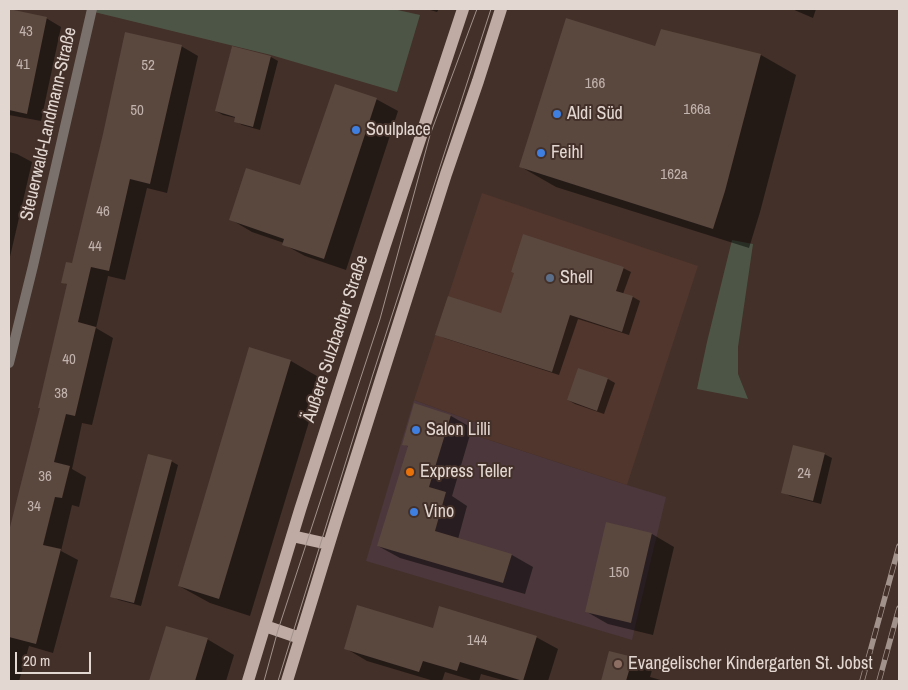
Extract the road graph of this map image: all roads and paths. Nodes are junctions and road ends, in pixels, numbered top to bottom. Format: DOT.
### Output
graph roads {
  1 [pos="92,9"];
  2 [pos="463,9"];
  3 [pos="501,9"];
  4 [pos="9,363"];
  5 [pos="292,536"];
  6 [pos="328,544"];
  7 [pos="264,626"];
  8 [pos="300,638"];
  9 [pos="248,681"];
  10 [pos="287,681"];
  1 -- 4 [label="street, Steuerwald-Landmann-Straße"];
  2 -- 5 [label="main road, Äußere Sulzbacher Straße"];
  3 -- 6 [label="main road"];
  5 -- 6 [label="main road"];
  5 -- 7 [label="main road, Äußere Sulzbacher Straße"];
  6 -- 8 [label="main road"];
  7 -- 8 [label="main road"];
  7 -- 9 [label="main road, Äußere Sulzbacher Straße"];
  8 -- 10 [label="main road"];
}
